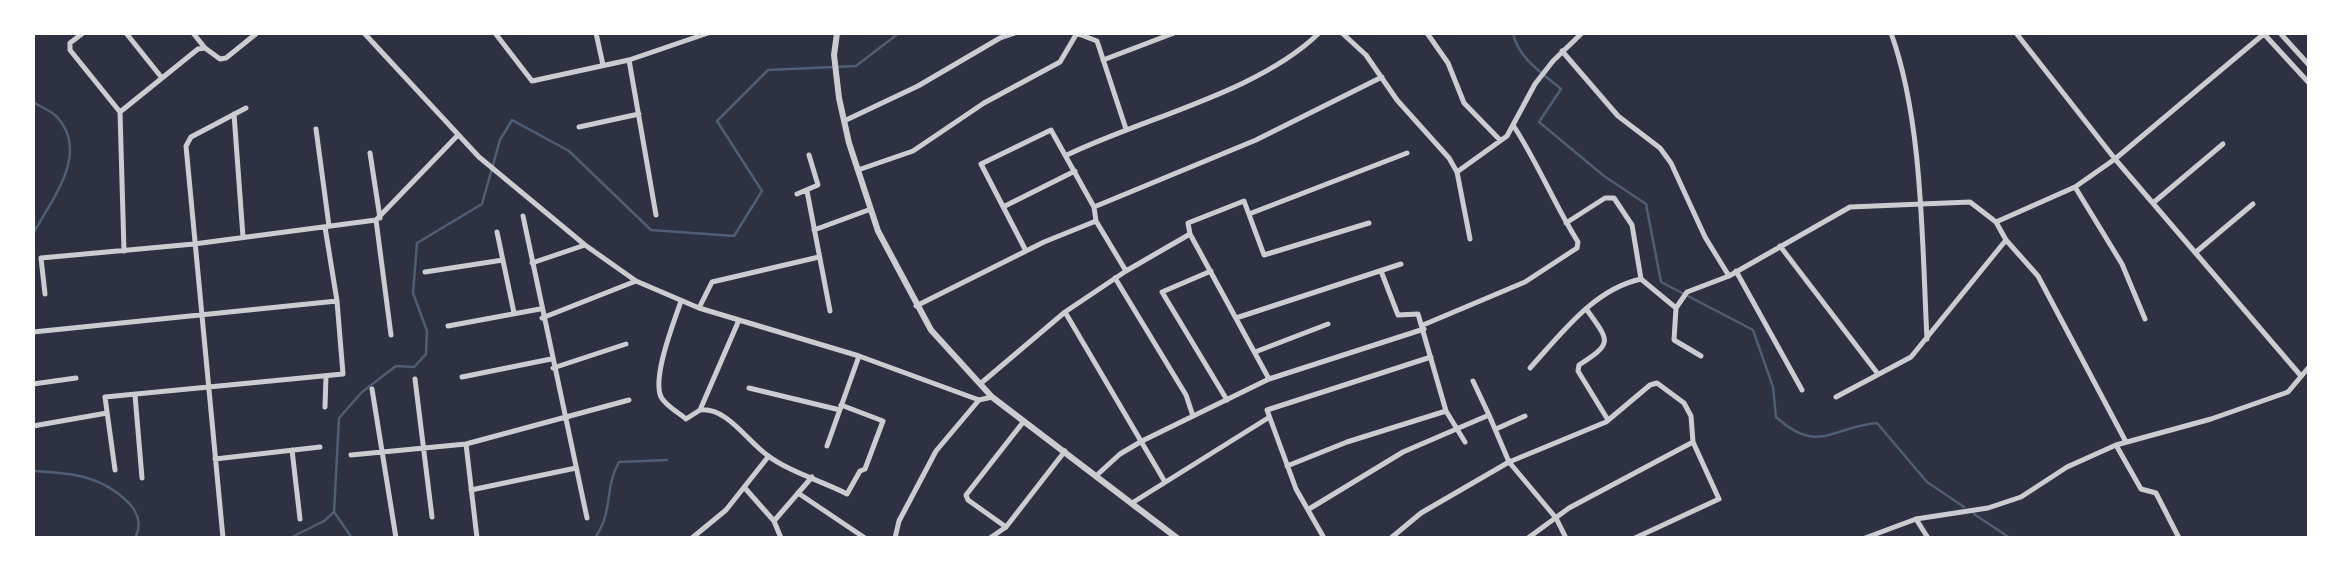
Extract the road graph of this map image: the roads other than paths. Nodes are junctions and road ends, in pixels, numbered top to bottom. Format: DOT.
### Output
graph roads {
  1 [pos="83,33"];
  2 [pos="126,33"];
  3 [pos="193,33"];
  4 [pos="257,33"];
  5 [pos="364,33"];
  6 [pos="495,33"];
  7 [pos="596,33"];
  8 [pos="708,33"];
  9 [pos="837,33"];
  10 [pos="1015,33"];
  11 [pos="1076,33"];
  12 [pos="1174,33"];
  13 [pos="1319,33"];
  14 [pos="1342,33"];
  15 [pos="1427,33"];
  16 [pos="1582,33"];
  17 [pos="1891,33"];
  18 [pos="2016,33"];
  19 [pos="2280,33"];
  20 [pos="2264,34"];
  21 [pos="205,48"];
  22 [pos="1562,51"];
  23 [pos="629,60"];
  24 [pos="1102,60"];
  25 [pos="603,65"];
  26 [pos="2309,65"];
  27 [pos="1382,77"];
  28 [pos="162,78"];
  29 [pos="2309,83"];
  30 [pos="246,108"];
  31 [pos="120,112"];
  32 [pos="234,114"];
  33 [pos="639,114"];
  34 [pos="844,121"];
  35 [pos="1513,125"];
  36 [pos="579,127"];
  37 [pos="316,129"];
  38 [pos="1126,129"];
  39 [pos="458,135"];
  40 [pos="1500,140"];
  41 [pos="2223,144"];
  42 [pos="370,153"];
  43 [pos="1407,153"];
  44 [pos="809,155"];
  45 [pos="1067,155"];
  46 [pos="2115,159"];
  47 [pos="858,170"];
  48 [pos="1075,171"];
  49 [pos="1457,172"];
  50 [pos="2075,187"];
  51 [pos="807,191"];
  52 [pos="797,194"];
  53 [pos="2153,203"];
  54 [pos="1920,204"];
  55 [pos="2253,204"];
  56 [pos="1003,207"];
  57 [pos="1094,207"];
  58 [pos="871,209"];
  59 [pos="1249,214"];
  60 [pos="656,215"];
  61 [pos="523,216"];
  62 [pos="378,219"];
  63 [pos="1096,221"];
  64 [pos="1996,222"];
  65 [pos="1369,223"];
  66 [pos="1566,223"];
  67 [pos="327,227"];
  68 [pos="814,230"];
  69 [pos="497,232"];
  70 [pos="1190,234"];
  71 [pos="243,237"];
  72 [pos="1470,239"];
  73 [pos="2006,240"];
  74 [pos="194,244"];
  75 [pos="585,245"];
  76 [pos="1780,246"];
  77 [pos="124,251"];
  78 [pos="1026,251"];
  79 [pos="2196,253"];
  80 [pos="819,257"];
  81 [pos="503,260"];
  82 [pos="532,264"];
  83 [pos="1401,264"];
  84 [pos="425,271"];
  85 [pos="1126,271"];
  86 [pos="1211,271"];
  87 [pos="1381,271"];
  88 [pos="1736,271"];
  89 [pos="1728,275"];
  90 [pos="1115,278"];
  91 [pos="1641,279"];
  92 [pos="636,281"];
  93 [pos="45,294"];
  94 [pos="337,301"];
  95 [pos="681,301"];
  96 [pos="916,306"];
  97 [pos="699,308"];
  98 [pos="1675,308"];
  99 [pos="540,309"];
  100 [pos="1587,310"];
  101 [pos="830,312"];
  102 [pos="1065,312"];
  103 [pos="514,313"];
  104 [pos="201,316"];
  105 [pos="542,318"];
  106 [pos="1236,318"];
  107 [pos="2145,319"];
  108 [pos="739,320"];
  109 [pos="1328,324"];
  110 [pos="448,326"];
  111 [pos="1423,327"];
  112 [pos="33,332"];
  113 [pos="391,335"];
  114 [pos="1927,339"];
  115 [pos="626,344"];
  116 [pos="1255,352"];
  117 [pos="859,356"];
  118 [pos="1431,356"];
  119 [pos="1701,356"];
  120 [pos="551,359"];
  121 [pos="2309,367"];
  122 [pos="553,368"];
  123 [pos="1530,368"];
  124 [pos="1878,374"];
  125 [pos="326,376"];
  126 [pos="2301,376"];
  127 [pos="462,377"];
  128 [pos="76,378"];
  129 [pos="415,379"];
  130 [pos="1269,379"];
  131 [pos="1473,381"];
  132 [pos="33,384"];
  133 [pos="980,384"];
  134 [pos="208,387"];
  135 [pos="749,388"];
  136 [pos="372,389"];
  137 [pos="1802,390"];
  138 [pos="135,395"];
  139 [pos="992,397"];
  140 [pos="1836,397"];
  141 [pos="629,400"];
  142 [pos="979,400"];
  143 [pos="1227,400"];
  144 [pos="325,407"];
  145 [pos="840,407"];
  146 [pos="699,410"];
  147 [pos="1446,411"];
  148 [pos="107,413"];
  149 [pos="1489,415"];
  150 [pos="1193,416"];
  151 [pos="1525,416"];
  152 [pos="564,417"];
  153 [pos="1268,418"];
  154 [pos="1608,420"];
  155 [pos="1024,421"];
  156 [pos="33,426"];
  157 [pos="1456,429"];
  158 [pos="1496,429"];
  159 [pos="1142,441"];
  160 [pos="1465,442"];
  161 [pos="1693,442"];
  162 [pos="2126,442"];
  163 [pos="466,444"];
  164 [pos="2116,445"];
  165 [pos="827,446"];
  166 [pos="320,447"];
  167 [pos="424,447"];
  168 [pos="292,450"];
  169 [pos="1065,451"];
  170 [pos="382,452"];
  171 [pos="351,455"];
  172 [pos="768,457"];
  173 [pos="215,459"];
  174 [pos="1509,462"];
  175 [pos="1287,466"];
  176 [pos="576,468"];
  177 [pos="115,470"];
  178 [pos="1097,475"];
  179 [pos="812,477"];
  180 [pos="142,478"];
  181 [pos="1165,482"];
  182 [pos="744,487"];
  183 [pos="471,490"];
  184 [pos="798,493"];
  185 [pos="1132,503"];
  186 [pos="1309,509"];
  187 [pos="432,517"];
  188 [pos="587,518"];
  189 [pos="1556,518"];
  190 [pos="300,519"];
  191 [pos="1916,519"];
  192 [pos="774,521"];
  193 [pos="1006,527"];
  194 [pos="852,535"];
  195 [pos="223,538"];
  196 [pos="396,538"];
  197 [pos="477,538"];
  198 [pos="692,538"];
  199 [pos="781,538"];
  200 [pos="865,538"];
  201 [pos="895,538"];
  202 [pos="990,538"];
  203 [pos="1177,538"];
  204 [pos="1324,538"];
  205 [pos="1391,538"];
  206 [pos="1528,538"];
  207 [pos="1566,538"];
  208 [pos="1635,538"];
  209 [pos="1865,538"];
  210 [pos="1928,538"];
  211 [pos="2179,538"];
  1 -- 31 [label="street"];
  2 -- 28 [label="street"];
  3 -- 21 [label="street"];
  4 -- 21 [label="street"];
  5 -- 39 [label="street"];
  6 -- 25 [label="street"];
  7 -- 25 [label="street"];
  8 -- 23 [label="street"];
  9 -- 34 [label="street"];
  10 -- 34 [label="street"];
  11 -- 24 [label="street"];
  11 -- 47 [label="street"];
  12 -- 24 [label="street"];
  13 -- 38 [label="street"];
  14 -- 27 [label="street"];
  15 -- 40 [label="street"];
  16 -- 22 [label="street"];
  17 -- 54 [label="street"];
  18 -- 46 [label="street"];
  19 -- 26 [label="street"];
  20 -- 29 [label="street"];
  20 -- 46 [label="street"];
  21 -- 28 [label="street"];
  22 -- 35 [label="street"];
  22 -- 89 [label="street"];
  23 -- 25 [label="street"];
  23 -- 33 [label="street"];
  24 -- 38 [label="street"];
  27 -- 49 [label="street"];
  27 -- 57 [label="street"];
  28 -- 31 [label="street"];
  30 -- 32 [label="street"];
  31 -- 77 [label="street"];
  32 -- 71 [label="street"];
  32 -- 74 [label="street"];
  33 -- 36 [label="street"];
  33 -- 60 [label="street"];
  34 -- 47 [label="street"];
  35 -- 40 [label="street"];
  35 -- 66 [label="street"];
  37 -- 67 [label="street"];
  38 -- 45 [label="street"];
  39 -- 62 [label="street"];
  39 -- 75 [label="street"];
  40 -- 49 [label="street"];
  41 -- 53 [label="street"];
  42 -- 62 [label="street"];
  43 -- 59 [label="street"];
  44 -- 51 [label="street"];
  45 -- 48 [label="street"];
  45 -- 56 [label="street"];
  46 -- 50 [label="street"];
  46 -- 53 [label="street"];
  47 -- 58 [label="street"];
  48 -- 56 [label="street"];
  48 -- 57 [label="street"];
  49 -- 72 [label="street"];
  50 -- 64 [label="street"];
  50 -- 107 [label="street"];
  51 -- 52 [label="street"];
  51 -- 68 [label="street"];
  53 -- 79 [label="street"];
  54 -- 64 [label="street"];
  54 -- 76 [label="street"];
  54 -- 114 [label="street"];
  55 -- 79 [label="street"];
  56 -- 78 [label="street"];
  57 -- 63 [label="street"];
  58 -- 68 [label="street"];
  58 -- 96 [label="street"];
  59 -- 65 [label="street"];
  59 -- 70 [label="street"];
  61 -- 82 [label="street"];
  62 -- 67 [label="street"];
  62 -- 113 [label="street"];
  63 -- 78 [label="street"];
  63 -- 85 [label="street"];
  64 -- 73 [label="street"];
  66 -- 91 [label="street"];
  66 -- 111 [label="street"];
  67 -- 71 [label="street"];
  67 -- 94 [label="street"];
  68 -- 80 [label="street"];
  69 -- 81 [label="street"];
  70 -- 85 [label="street"];
  70 -- 86 [label="street"];
  71 -- 74 [label="street"];
  73 -- 114 [label="street"];
  73 -- 162 [label="street"];
  74 -- 77 [label="street"];
  74 -- 104 [label="street"];
  75 -- 82 [label="street"];
  75 -- 92 [label="street"];
  76 -- 88 [label="street"];
  76 -- 124 [label="street"];
  77 -- 93 [label="street"];
  78 -- 96 [label="street"];
  79 -- 126 [label="street"];
  80 -- 97 [label="street"];
  80 -- 101 [label="street"];
  81 -- 84 [label="street"];
  81 -- 103 [label="street"];
  82 -- 99 [label="street"];
  83 -- 87 [label="street"];
  85 -- 90 [label="street"];
  86 -- 106 [label="street"];
  86 -- 143 [label="street"];
  87 -- 106 [label="street"];
  87 -- 111 [label="street"];
  88 -- 89 [label="street"];
  88 -- 137 [label="street"];
  89 -- 98 [label="street"];
  90 -- 102 [label="street"];
  90 -- 150 [label="street"];
  91 -- 98 [label="street"];
  91 -- 100 [label="street"];
  92 -- 95 [label="street"];
  92 -- 105 [label="street"];
  94 -- 104 [label="street"];
  94 -- 125 [label="street"];
  95 -- 97 [label="street"];
  95 -- 146 [label="street"];
  96 -- 133 [label="street"];
  97 -- 108 [label="street"];
  98 -- 119 [label="street"];
  99 -- 103 [label="street"];
  99 -- 105 [label="street"];
  100 -- 123 [label="street"];
  100 -- 154 [label="street"];
  102 -- 133 [label="street"];
  102 -- 159 [label="street"];
  103 -- 110 [label="street"];
  104 -- 112 [label="street"];
  104 -- 134 [label="street"];
  105 -- 120 [label="street"];
  106 -- 116 [label="street"];
  108 -- 117 [label="street"];
  108 -- 146 [label="street"];
  109 -- 116 [label="street"];
  111 -- 118 [label="street"];
  111 -- 130 [label="street"];
  114 -- 124 [label="street"];
  115 -- 122 [label="street"];
  116 -- 130 [label="street"];
  117 -- 142 [label="street"];
  117 -- 145 [label="street"];
  118 -- 147 [label="street"];
  118 -- 153 [label="street"];
  120 -- 122 [label="street"];
  120 -- 127 [label="street"];
  121 -- 126 [label="street"];
  122 -- 152 [label="street"];
  124 -- 140 [label="street"];
  125 -- 134 [label="street"];
  125 -- 144 [label="street"];
  126 -- 162 [label="street"];
  128 -- 132 [label="street"];
  129 -- 167 [label="street"];
  130 -- 143 [label="street"];
  131 -- 149 [label="street"];
  133 -- 139 [label="street"];
  134 -- 138 [label="street"];
  134 -- 173 [label="street"];
  135 -- 145 [label="street"];
  136 -- 170 [label="street"];
  138 -- 148 [label="street"];
  138 -- 180 [label="street"];
  139 -- 142 [label="street"];
  139 -- 155 [label="street"];
  141 -- 152 [label="street"];
  142 -- 201 [label="street"];
  143 -- 150 [label="street"];
  145 -- 165 [label="street"];
  145 -- 179 [label="street"];
  146 -- 172 [label="street"];
  147 -- 157 [label="street"];
  147 -- 175 [label="street"];
  148 -- 156 [label="street"];
  148 -- 177 [label="street"];
  149 -- 157 [label="street"];
  149 -- 158 [label="street"];
  150 -- 159 [label="street"];
  151 -- 158 [label="street"];
  152 -- 163 [label="street"];
  152 -- 176 [label="street"];
  153 -- 175 [label="street"];
  153 -- 181 [label="street"];
  154 -- 161 [label="street"];
  154 -- 174 [label="street"];
  155 -- 169 [label="street"];
  155 -- 193 [label="street"];
  157 -- 160 [label="street"];
  157 -- 186 [label="street"];
  158 -- 174 [label="street"];
  159 -- 178 [label="street"];
  159 -- 181 [label="street"];
  161 -- 189 [label="street"];
  161 -- 208 [label="street"];
  162 -- 164 [label="street"];
  163 -- 167 [label="street"];
  163 -- 183 [label="street"];
  164 -- 191 [label="street"];
  164 -- 211 [label="street"];
  166 -- 168 [label="street"];
  167 -- 170 [label="street"];
  167 -- 187 [label="street"];
  168 -- 173 [label="street"];
  168 -- 190 [label="street"];
  169 -- 178 [label="street"];
  169 -- 193 [label="street"];
  170 -- 171 [label="street"];
  170 -- 196 [label="street"];
  172 -- 179 [label="street"];
  172 -- 182 [label="street"];
  173 -- 195 [label="street"];
  174 -- 189 [label="street"];
  174 -- 205 [label="street"];
  175 -- 186 [label="street"];
  176 -- 183 [label="street"];
  176 -- 188 [label="street"];
  178 -- 185 [label="street"];
  179 -- 184 [label="street"];
  181 -- 185 [label="street"];
  182 -- 192 [label="street"];
  182 -- 198 [label="street"];
  183 -- 197 [label="street"];
  184 -- 192 [label="street"];
  184 -- 194 [label="street"];
  185 -- 203 [label="street"];
  186 -- 204 [label="street"];
  189 -- 206 [label="street"];
  189 -- 207 [label="street"];
  191 -- 209 [label="street"];
  191 -- 210 [label="street"];
  192 -- 199 [label="street"];
  193 -- 202 [label="street"];
  194 -- 200 [label="street"];
}
